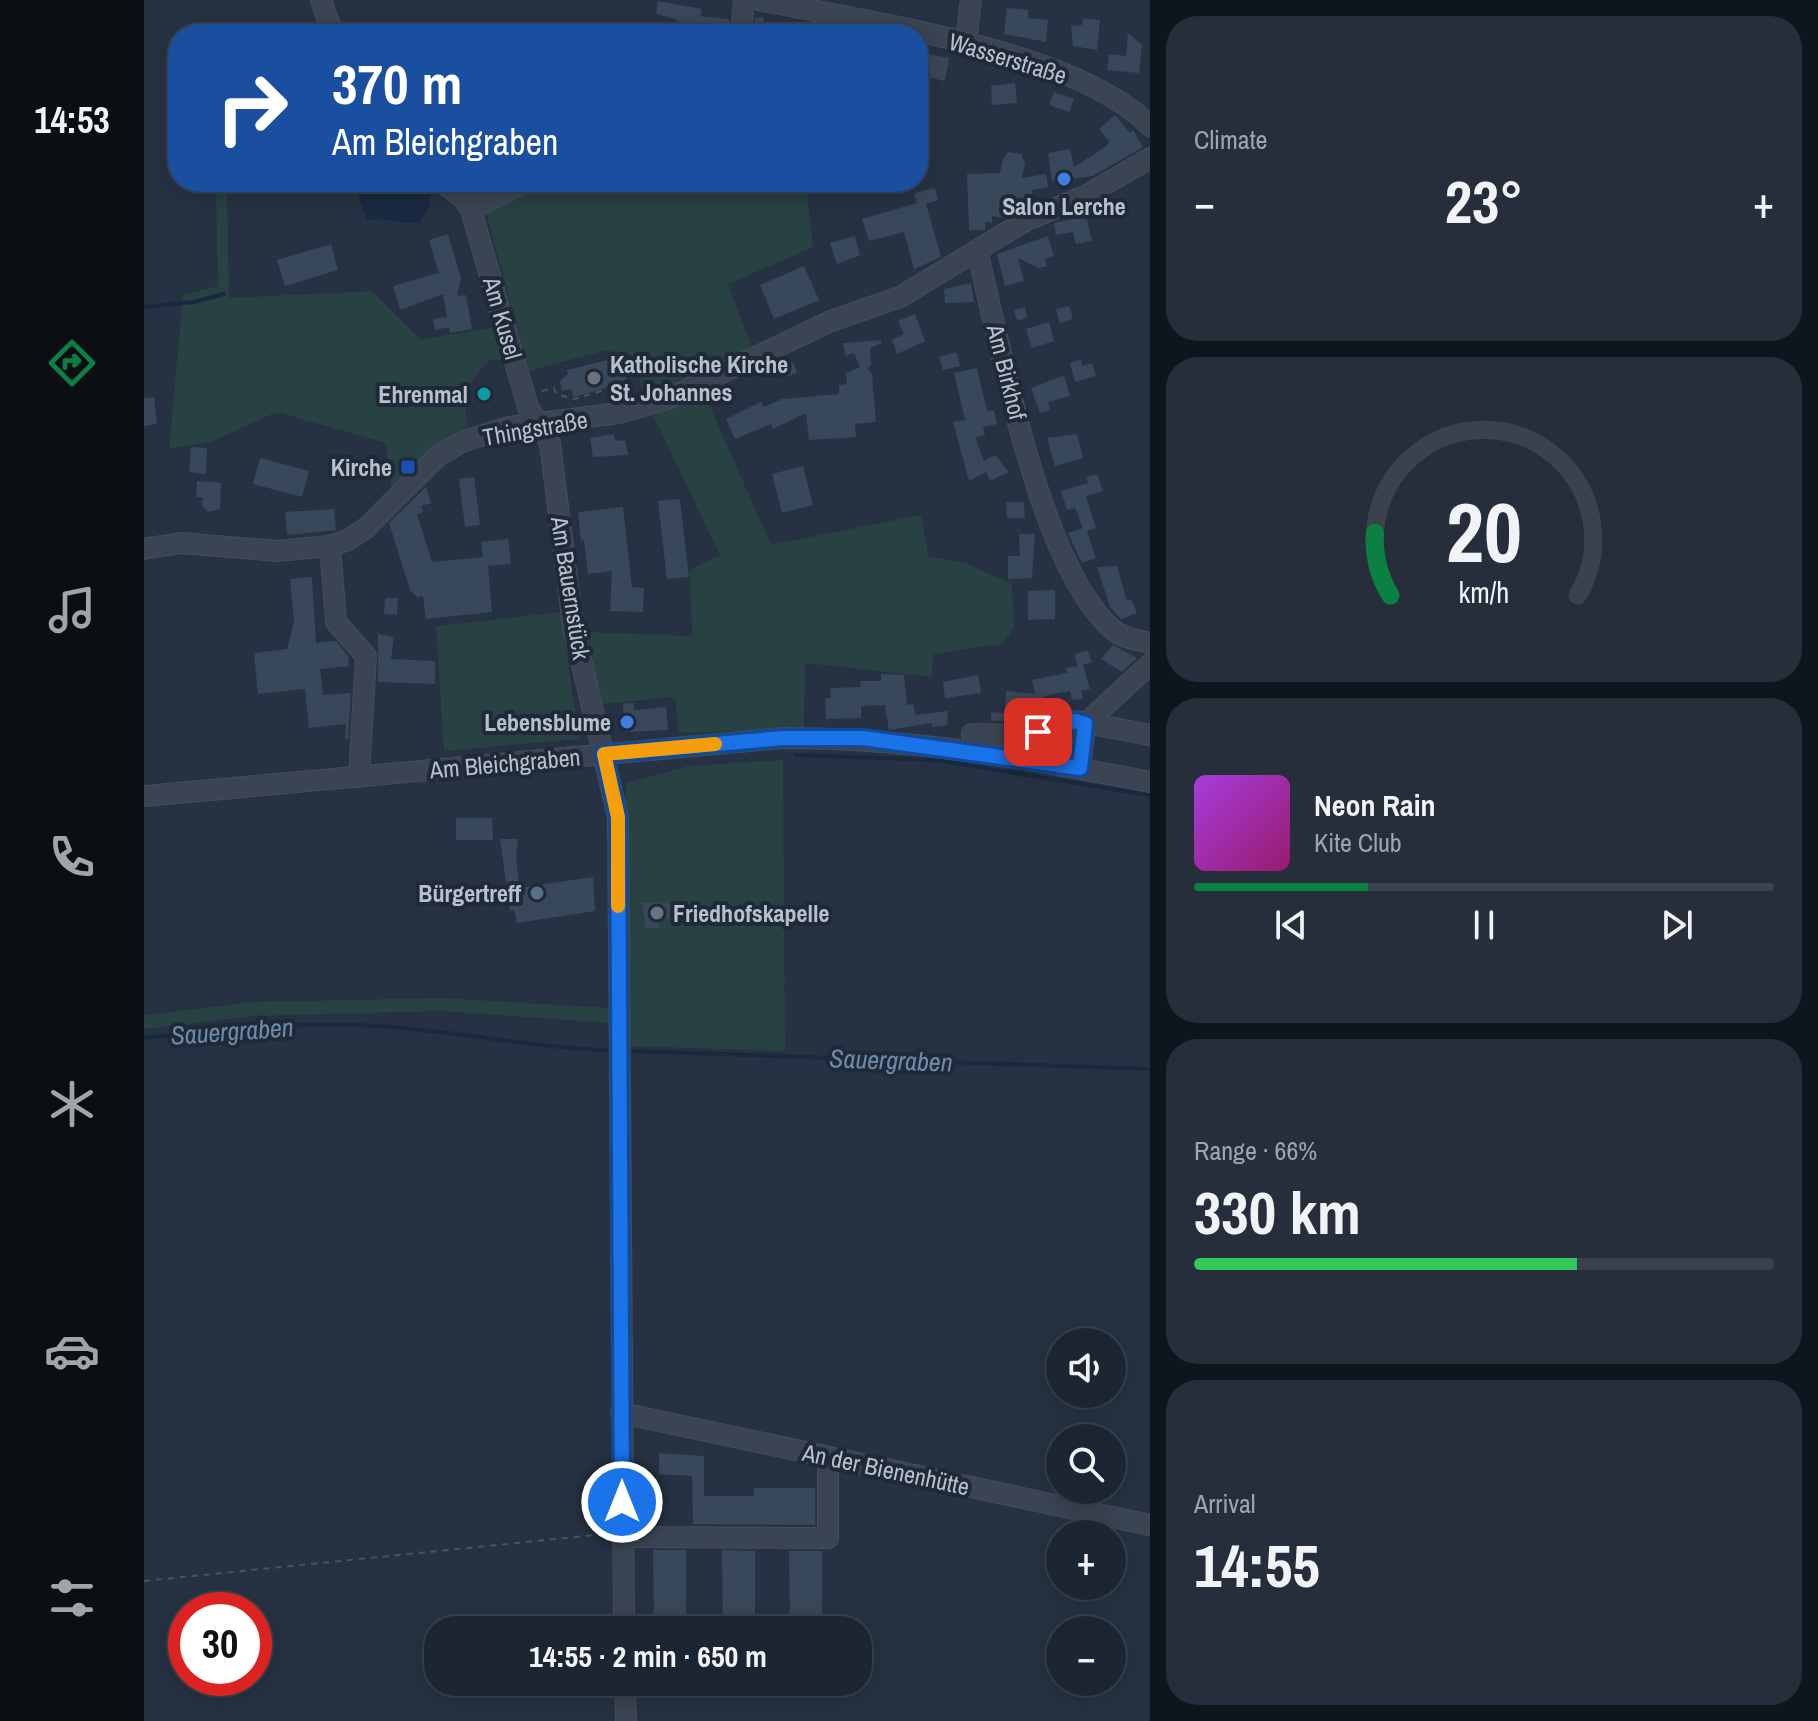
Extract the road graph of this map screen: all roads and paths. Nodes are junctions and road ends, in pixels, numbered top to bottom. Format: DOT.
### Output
graph roads {
  1 [pos="321,0"];
  2 [pos="744,0"];
  3 [pos="759,0"];
  4 [pos="971,0"];
  5 [pos="329,24"];
  6 [pos="742,24"];
  7 [pos="877,24"];
  8 [pos="928,34"];
  9 [pos="966,42"];
  10 [pos="1150,126"];
  11 [pos="1150,158"];
  12 [pos="455,192"];
  13 [pos="505,192"];
  14 [pos="471,210"];
  15 [pos="977,251"];
  16 [pos="525,396"];
  17 [pos="619,413"];
  18 [pos="539,423"];
  19 [pos="330,546"];
  20 [pos="144,549"];
  21 [pos="1150,643"];
  22 [pos="1150,664"];
  23 [pos="1085,724"];
  24 [pos="972,734"];
  25 [pos="1150,735"];
  26 [pos="604,754"];
  27 [pos="1080,768"];
  28 [pos="359,777"];
  29 [pos="1150,782"];
  30 [pos="144,796"];
  31 [pos="621,1413"];
  32 [pos="828,1457"];
  33 [pos="1150,1525"];
  34 [pos="622,1532"];
  35 [pos="144,1581"];
  36 [pos="624,1616"];
  37 [pos="625,1696"];
  38 [pos="626,1721"];
  1 -- 5 [label="street"];
  2 -- 6 [label="street"];
  3 -- 7 [label="street, Wasserstraße"];
  4 -- 9 [label="street"];
  8 -- 9 [label="street, Wasserstraße"];
  9 -- 10 [label="street, Wasserstraße"];
  11 -- 15 [label="street"];
  12 -- 14 [label="street, Am Kusel"];
  13 -- 14 [label="street"];
  14 -- 16 [label="street, Am Kusel"];
  15 -- 17 [label="street, Thingstraße"];
  15 -- 21 [label="street, Am Birkhof"];
  16 -- 17 [label="path"];
  16 -- 18 [label="street, Am Kusel"];
  17 -- 18 [label="street, Thingstraße"];
  18 -- 19 [label="street, Thingstraße"];
  18 -- 26 [label="street, Am Bauernstück"];
  19 -- 20 [label="street, Thingstraße"];
  19 -- 28 [label="street"];
  22 -- 23 [label="street"];
  23 -- 24 [label="street"];
  23 -- 25 [label="street"];
  23 -- 27 [label="street"];
  26 -- 27 [label="street, Am Bleichgraben"];
  26 -- 28 [label="street, Am Bleichgraben"];
  26 -- 31 [label="street, Am Bauernstück"];
  27 -- 29 [label="street, Am Bleichgraben"];
  28 -- 30 [label="street, Am Bleichgraben"];
  31 -- 32 [label="street, An der Bienenhütte"];
  31 -- 34 [label="street, Am Bauernstück"];
  32 -- 33 [label="street, An der Bienenhütte"];
  32 -- 34 [label="street"];
  34 -- 35 [label="path"];
  34 -- 36 [label="street, Am Bauernstück"];
  37 -- 38 [label="street"];
}
